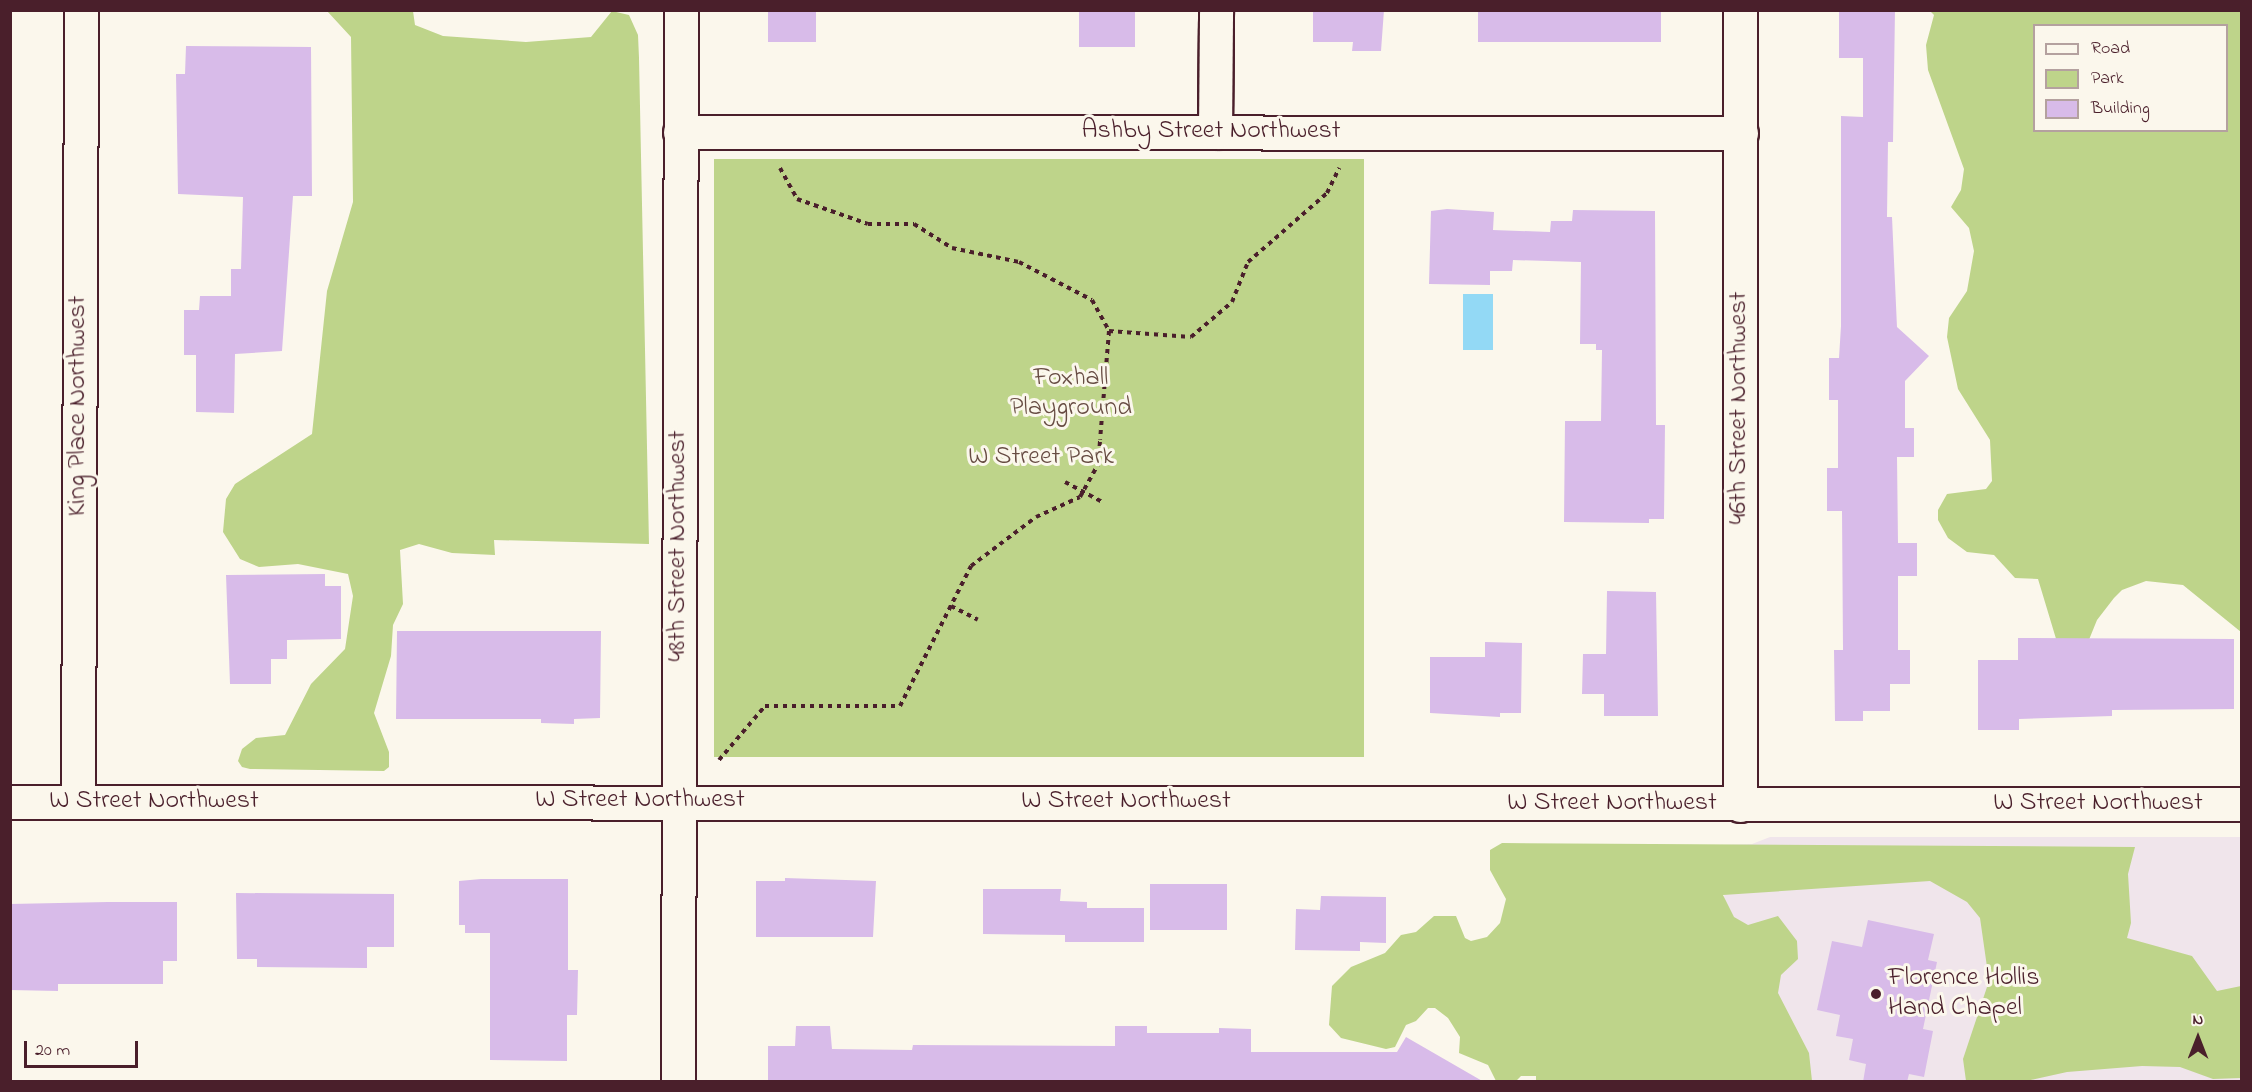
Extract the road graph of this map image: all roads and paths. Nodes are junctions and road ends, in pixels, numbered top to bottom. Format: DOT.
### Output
graph roads {
  1 [pos="81,10"];
  2 [pos="681,10"];
  3 [pos="1216,10"];
  4 [pos="1740,10"];
  5 [pos="680,132"];
  6 [pos="769,132"];
  7 [pos="1215,132"];
  8 [pos="1356,132"];
  9 [pos="1741,133"];
  10 [pos="1109,331"];
  11 [pos="1065,483"];
  12 [pos="1083,492"];
  13 [pos="1104,503"];
  14 [pos="951,606"];
  15 [pos="978,620"];
  16 [pos="719,760"];
  17 [pos="678,801"];
  18 [pos="10,802"];
  19 [pos="78,802"];
  20 [pos="1740,804"];
  21 [pos="2241,804"];
  22 [pos="678,1082"];
  1 -- 19 [label="street, King Place Northwest"];
  2 -- 5 [label="street, 48th Street Northwest"];
  3 -- 7 [label="street"];
  4 -- 9 [label="street, 46th Street Northwest"];
  5 -- 6 [label="street, Ashby Street Northwest"];
  5 -- 17 [label="street, 48th Street Northwest"];
  6 -- 7 [label="street, Ashby Street Northwest"];
  6 -- 10 [label="path"];
  7 -- 8 [label="street, Ashby Street Northwest"];
  8 -- 9 [label="street, Ashby Street Northwest"];
  8 -- 10 [label="path"];
  9 -- 20 [label="street, 46th Street Northwest"];
  10 -- 12 [label="path, bridge"];
  11 -- 12 [label="path"];
  12 -- 13 [label="path"];
  12 -- 14 [label="path, bridge"];
  14 -- 15 [label="path"];
  14 -- 16 [label="path, bridge"];
  17 -- 19 [label="street, W Street Northwest"];
  17 -- 20 [label="street, W Street Northwest"];
  17 -- 22 [label="street, 48th Street Northwest"];
  18 -- 19 [label="street, W Street Northwest"];
  20 -- 21 [label="street, W Street Northwest"];
}
